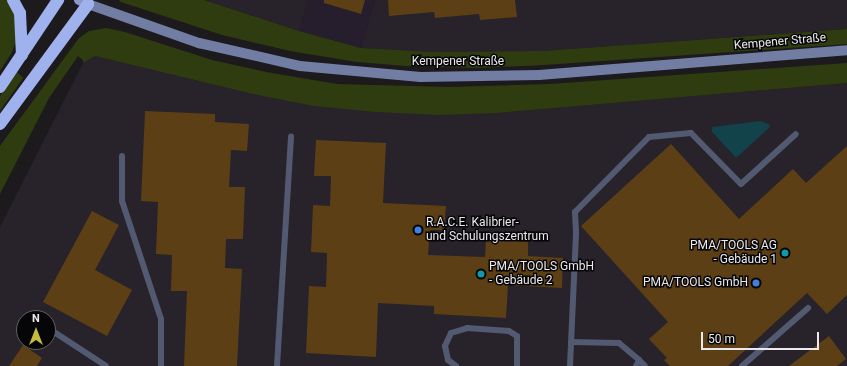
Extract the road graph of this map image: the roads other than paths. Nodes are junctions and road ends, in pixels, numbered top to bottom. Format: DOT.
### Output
graph roads {
  1 [pos="12,0"];
  2 [pos="58,0"];
  3 [pos="83,2"];
  4 [pos="847,50"];
  5 [pos="22,55"];
  6 [pos="0,87"];
  7 [pos="0,124"];
  8 [pos="796,134"];
  9 [pos="291,136"];
  10 [pos="122,156"];
  11 [pos="808,308"];
  12 [pos="56,333"];
  13 [pos="571,342"];
  14 [pos="637,363"];
  15 [pos="106,366"];
  16 [pos="160,366"];
  17 [pos="277,366"];
  18 [pos="456,366"];
  19 [pos="517,366"];
  20 [pos="570,366"];
  21 [pos="645,366"];
  22 [pos="742,366"];
  1 -- 5 [label="highway"];
  2 -- 5 [label="highway"];
  3 -- 4 [label="main road, Kempener Straße"];
  3 -- 7 [label="highway"];
  5 -- 6 [label="highway"];
  8 -- 13 [label="lane"];
  9 -- 17 [label="lane"];
  10 -- 16 [label="lane"];
  11 -- 22 [label="lane"];
  12 -- 15 [label="lane"];
  13 -- 14 [label="lane"];
  13 -- 20 [label="lane"];
  14 -- 21 [label="lane"];
  18 -- 19 [label="lane"];
}
